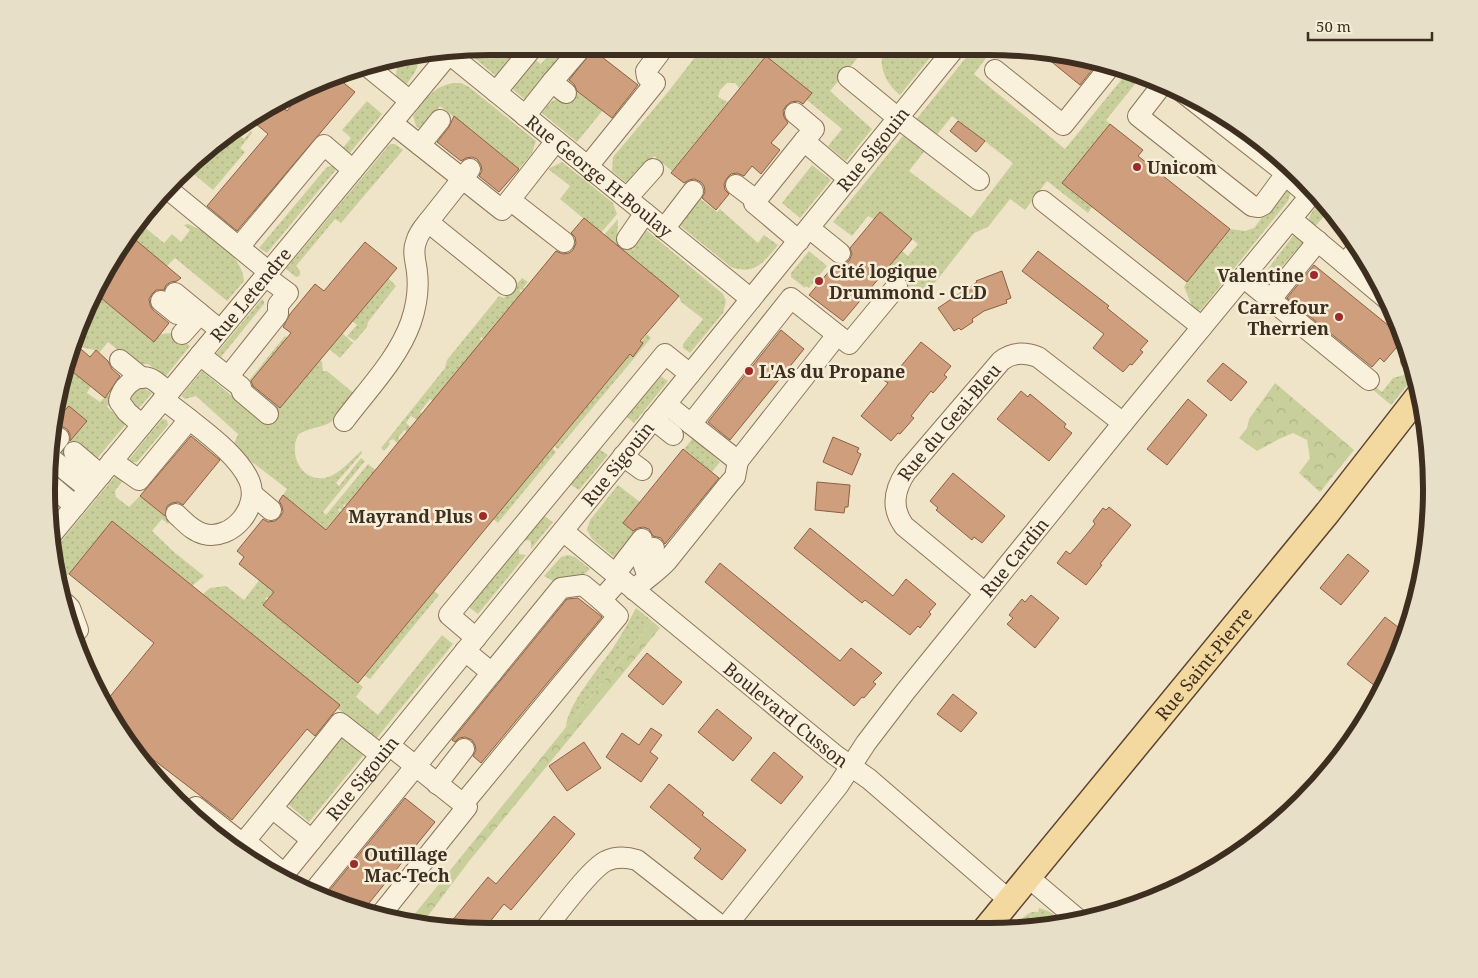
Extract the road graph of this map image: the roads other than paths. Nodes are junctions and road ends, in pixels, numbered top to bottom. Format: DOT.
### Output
graph roads {
  1 [pos="526,55"];
  2 [pos="578,55"];
  3 [pos="659,55"];
  4 [pos="950,55"];
  5 [pos="454,57"];
  6 [pos="445,58"];
  7 [pos="995,70"];
  8 [pos="373,71"];
  9 [pos="1105,71"];
  10 [pos="848,77"];
  11 [pos="1158,90"];
  12 [pos="496,92"];
  13 [pos="410,101"];
  14 [pos="796,114"];
  15 [pos="525,116"];
  16 [pos="898,118"];
  17 [pos="440,120"];
  18 [pos="392,123"];
  19 [pos="1224,124"];
  20 [pos="556,141"];
  21 [pos="804,141"];
  22 [pos="420,145"];
  23 [pos="588,166"];
  24 [pos="654,169"];
  25 [pos="1281,169"];
  26 [pos="352,170"];
  27 [pos="1283,170"];
  28 [pos="466,173"];
  29 [pos="1285,175"];
  30 [pos="849,179"];
  31 [pos="979,180"];
  32 [pos="1297,183"];
  33 [pos="736,184"];
  34 [pos="693,191"];
  35 [pos="172,193"];
  36 [pos="1309,197"];
  37 [pos="627,198"];
  38 [pos="510,200"];
  39 [pos="756,200"];
  40 [pos="1044,201"];
  41 [pos="645,213"];
  42 [pos="1291,219"];
  43 [pos="428,222"];
  44 [pos="664,229"];
  45 [pos="804,235"];
  46 [pos="627,239"];
  47 [pos="1318,241"];
  48 [pos="564,242"];
  49 [pos="239,247"];
  50 [pos="840,253"];
  51 [pos="1353,254"];
  52 [pos="1345,264"];
  53 [pos="267,274"];
  54 [pos="1243,277"];
  55 [pos="767,280"];
  56 [pos="1371,284"];
  57 [pos="506,285"];
  58 [pos="897,286"];
  59 [pos="168,297"];
  60 [pos="798,297"];
  61 [pos="751,299"];
  62 [pos="1271,300"];
  63 [pos="199,313"];
  64 [pos="1202,327"];
  65 [pos="220,330"];
  66 [pos="182,334"];
  67 [pos="837,335"];
  68 [pos="200,355"];
  69 [pos="120,360"];
  70 [pos="690,374"];
  71 [pos="228,377"];
  72 [pos="142,378"];
  73 [pos="1369,380"];
  74 [pos="166,396"];
  75 [pos="1414,401"];
  76 [pos="666,404"];
  77 [pos="268,414"];
  78 [pos="189,419"];
  79 [pos="653,419"];
  80 [pos="344,421"];
  81 [pos="1123,423"];
  82 [pos="691,424"];
  83 [pos="142,425"];
  84 [pos="604,427"];
  85 [pos="673,435"];
  86 [pos="74,452"];
  87 [pos="627,452"];
  88 [pos="56,459"];
  89 [pos="738,460"];
  90 [pos="642,470"];
  91 [pos="101,475"];
  92 [pos="55,489"];
  93 [pos="252,494"];
  94 [pos="548,495"];
  95 [pos="75,506"];
  96 [pos="271,510"];
  97 [pos="176,514"];
  98 [pos="569,523"];
  99 [pos="57,528"];
  100 [pos="629,580"];
  101 [pos="985,593"];
  102 [pos="601,600"];
  103 [pos="470,644"];
  104 [pos="492,673"];
  105 [pos="464,749"];
  106 [pos="385,750"];
  107 [pos="851,766"];
  108 [pos="415,767"];
  109 [pos="437,784"];
  110 [pos="463,804"];
  111 [pos="196,806"];
  112 [pos="272,808"];
  113 [pos="312,840"];
  114 [pos="245,841"];
  115 [pos="267,862"];
  116 [pos="285,872"];
  117 [pos="1028,877"];
  118 [pos="317,887"];
  119 [pos="1009,900"];
  120 [pos="384,910"];
  121 [pos="1070,916"];
  122 [pos="550,923"];
  123 [pos="716,923"];
  124 [pos="729,923"];
  125 [pos="993,923"];
  1 -- 12 [label="street"];
  2 -- 15 [label="street"];
  3 -- 23 [label="street"];
  4 -- 16 [label="street, Rue Sigouin"];
  5 -- 12 [label="street, Rue George H-Boulay"];
  6 -- 13 [label="street, Rue Letendre"];
  7 -- 9 [label="street"];
  8 -- 13 [label="street"];
  10 -- 16 [label="street"];
  11 -- 29 [label="street"];
  12 -- 15 [label="street, Rue George H-Boulay"];
  13 -- 18 [label="street, Rue Letendre"];
  14 -- 21 [label="street"];
  15 -- 20 [label="street, Rue George H-Boulay"];
  16 -- 30 [label="street, Rue Sigouin"];
  16 -- 31 [label="street"];
  17 -- 22 [label="street"];
  18 -- 22 [label="street"];
  18 -- 26 [label="street, Rue Letendre"];
  19 -- 25 [label="street"];
  20 -- 23 [label="street, Rue George H-Boulay"];
  20 -- 38 [label="street"];
  21 -- 30 [label="street"];
  21 -- 39 [label="street"];
  22 -- 28 [label="street"];
  23 -- 37 [label="street, Rue George H-Boulay"];
  24 -- 37 [label="street"];
  26 -- 49 [label="street"];
  26 -- 53 [label="street, Rue Letendre"];
  27 -- 29 [label="street"];
  28 -- 38 [label="street"];
  28 -- 43 [label="street"];
  29 -- 32 [label="street"];
  30 -- 45 [label="street, Rue Sigouin"];
  33 -- 39 [label="street"];
  34 -- 44 [label="street"];
  35 -- 49 [label="street"];
  36 -- 42 [label="street, Rue Cardin"];
  37 -- 41 [label="street, Rue George H-Boulay"];
  38 -- 48 [label="street"];
  39 -- 45 [label="street"];
  40 -- 64 [label="street"];
  41 -- 44 [label="street, Rue George H-Boulay"];
  41 -- 46 [label="street"];
  42 -- 47 [label="street"];
  42 -- 54 [label="street, Rue Cardin"];
  43 -- 57 [label="street"];
  43 -- 80 [label="street"];
  44 -- 61 [label="street, Rue George H-Boulay"];
  45 -- 50 [label="street"];
  45 -- 55 [label="street, Rue Sigouin"];
  47 -- 52 [label="street"];
  47 -- 62 [label="street"];
  49 -- 53 [label="street"];
  51 -- 52 [label="street"];
  52 -- 56 [label="street"];
  53 -- 65 [label="street, Rue Letendre"];
  53 -- 71 [label="street"];
  54 -- 62 [label="street"];
  54 -- 64 [label="street, Rue Cardin"];
  55 -- 60 [label="street"];
  55 -- 61 [label="street, Rue Sigouin"];
  58 -- 67 [label="street"];
  59 -- 63 [label="street"];
  60 -- 67 [label="street"];
  60 -- 82 [label="street"];
  61 -- 70 [label="street, Rue Sigouin"];
  62 -- 73 [label="street"];
  63 -- 65 [label="street"];
  63 -- 66 [label="street"];
  64 -- 81 [label="street, Rue Cardin"];
  65 -- 68 [label="street, Rue Letendre"];
  67 -- 89 [label="street"];
  68 -- 71 [label="street"];
  68 -- 74 [label="street, Rue Letendre"];
  69 -- 72 [label="street"];
  70 -- 76 [label="street, Rue Sigouin"];
  70 -- 84 [label="street"];
  71 -- 77 [label="street"];
  72 -- 74 [label="street"];
  72 -- 83 [label="street"];
  74 -- 78 [label="street"];
  74 -- 83 [label="street, Rue Letendre"];
  75 -- 117 [label="main road, Rue Saint-Pierre"];
  76 -- 79 [label="street, Rue Sigouin"];
  76 -- 82 [label="street"];
  78 -- 91 [label="street"];
  78 -- 93 [label="street"];
  79 -- 85 [label="street"];
  79 -- 87 [label="street, Rue Sigouin"];
  81 -- 101 [label="street, Rue Cardin"];
  81 -- 101 [label="street, Rue du Geai-Bleu"];
  82 -- 89 [label="street"];
  83 -- 91 [label="street, Rue Letendre"];
  84 -- 87 [label="street"];
  84 -- 94 [label="street"];
  86 -- 91 [label="street"];
  87 -- 90 [label="street"];
  87 -- 98 [label="street, Rue Sigouin"];
  88 -- 91 [label="street"];
  89 -- 100 [label="street"];
  91 -- 95 [label="street, Rue Letendre"];
  92 -- 95 [label="street"];
  93 -- 96 [label="street"];
  93 -- 97 [label="street"];
  94 -- 98 [label="street, Boulevard Cusson"];
  94 -- 103 [label="street"];
  95 -- 99 [label="street, Rue Letendre"];
  98 -- 100 [label="street, Boulevard Cusson"];
  98 -- 103 [label="street, Rue Sigouin"];
  100 -- 100 [label="street"];
  100 -- 102 [label="street"];
  100 -- 107 [label="street, Boulevard Cusson"];
  101 -- 107 [label="street, Rue Cardin"];
  102 -- 104 [label="street"];
  102 -- 110 [label="street"];
  103 -- 104 [label="street"];
  103 -- 106 [label="street, Rue Sigouin"];
  104 -- 108 [label="street"];
  105 -- 109 [label="street"];
  106 -- 108 [label="street"];
  106 -- 112 [label="street"];
  106 -- 113 [label="street, Rue Sigouin"];
  107 -- 119 [label="street, Boulevard Cusson"];
  107 -- 124 [label="street, Rue Cardin"];
  108 -- 109 [label="street"];
  108 -- 118 [label="street"];
  109 -- 110 [label="street"];
  110 -- 120 [label="street"];
  111 -- 114 [label="street"];
  112 -- 113 [label="street"];
  112 -- 114 [label="street"];
  113 -- 116 [label="street, Rue Sigouin"];
  114 -- 115 [label="street"];
  117 -- 119 [label="main road, Rue Saint-Pierre"];
  117 -- 121 [label="street"];
  119 -- 125 [label="main road, Rue Saint-Pierre"];
  122 -- 123 [label="street"];
}
